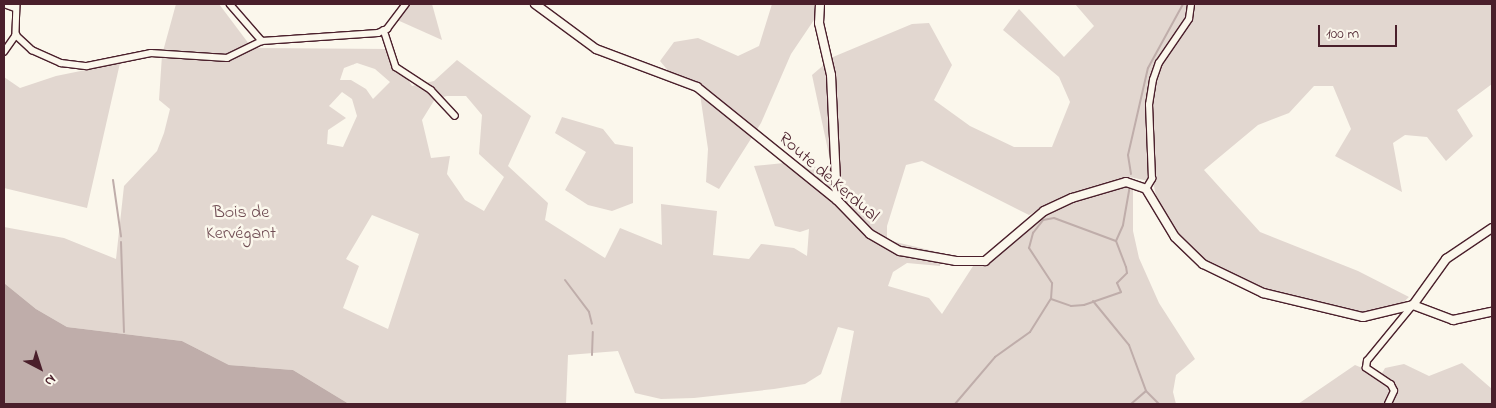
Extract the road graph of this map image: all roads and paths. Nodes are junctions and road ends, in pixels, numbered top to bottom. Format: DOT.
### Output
graph roads {
  1 [pos="4,4"];
  2 [pos="230,4"];
  3 [pos="406,4"];
  4 [pos="535,4"];
  5 [pos="820,4"];
  6 [pos="1191,4"];
  7 [pos="16,6"];
  8 [pos="384,30"];
  9 [pos="16,35"];
  10 [pos="262,41"];
  11 [pos="4,52"];
  12 [pos="455,116"];
  13 [pos="1146,189"];
  14 [pos="837,200"];
  15 [pos="1492,228"];
  16 [pos="1413,305"];
  17 [pos="1492,312"];
  18 [pos="1388,404"];
  1 -- 7 [label="street"];
  2 -- 10 [label="street"];
  3 -- 8 [label="street"];
  4 -- 14 [label="street, Route de Kerdual"];
  5 -- 14 [label="street"];
  6 -- 13 [label="street"];
  7 -- 9 [label="street"];
  8 -- 10 [label="street"];
  8 -- 12 [label="street"];
  9 -- 10 [label="street"];
  9 -- 11 [label="street"];
  13 -- 14 [label="street, Route de Kerdual"];
  13 -- 16 [label="street"];
  15 -- 16 [label="street"];
  16 -- 17 [label="street"];
  16 -- 18 [label="street"];
}
